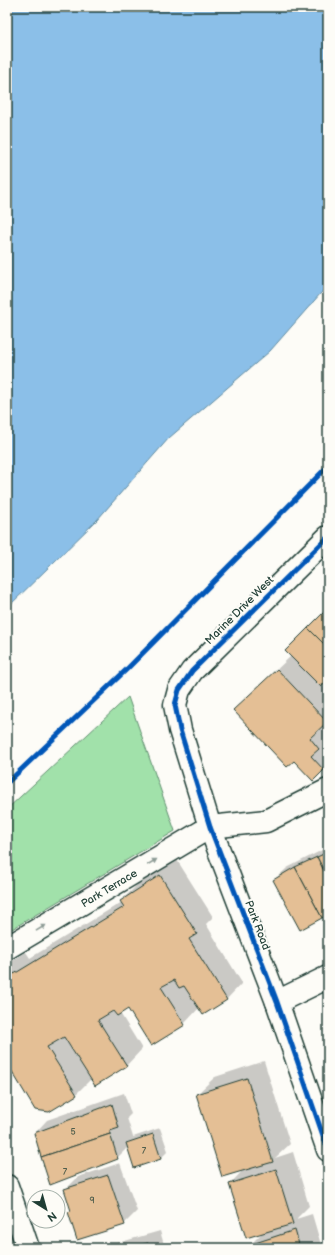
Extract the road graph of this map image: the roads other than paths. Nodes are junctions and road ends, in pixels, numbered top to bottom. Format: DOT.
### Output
graph roads {
  1 [pos="328,537"];
  2 [pos="175,705"];
  3 [pos="328,790"];
  4 [pos="210,827"];
  5 [pos="7,948"];
  6 [pos="328,977"];
  7 [pos="277,1002"];
  8 [pos="328,1150"];
  9 [pos="7,1186"];
  10 [pos="28,1248"];
  1 -- 2 [label="street, Marine Drive West"];
  2 -- 4 [label="street, Park Road"];
  3 -- 4 [label="street"];
  5 -- 4 [label="street, Park Terrace, one-way"];
  4 -- 7 [label="street, Park Road"];
  6 -- 7 [label="street"];
  7 -- 8 [label="street, Park Road"];
  9 -- 10 [label="street"];
}
